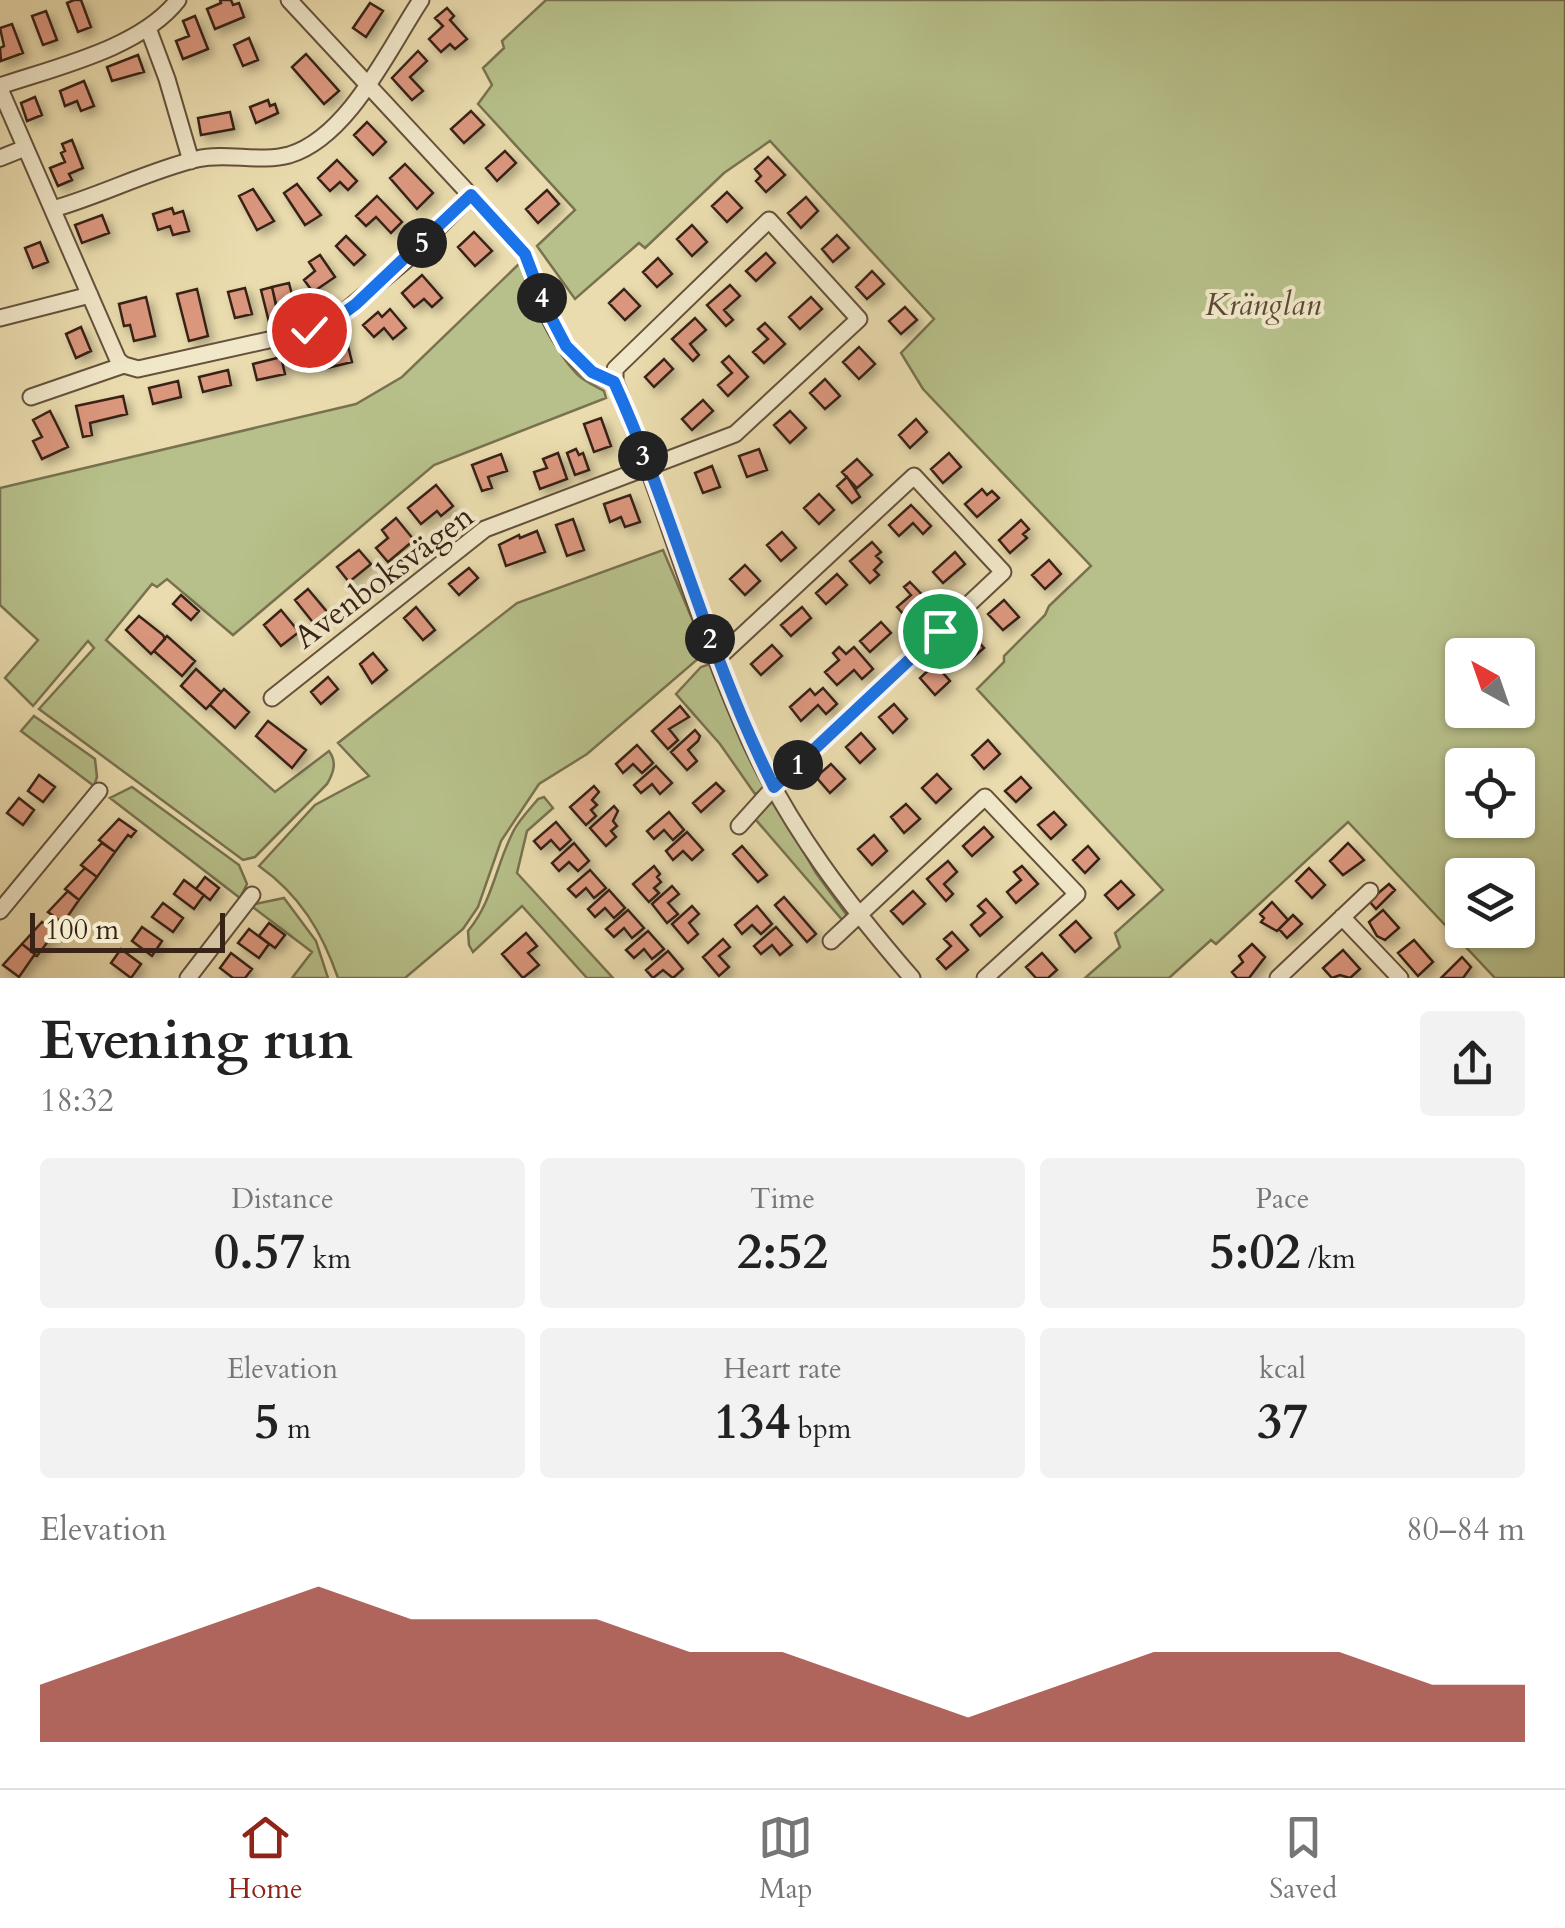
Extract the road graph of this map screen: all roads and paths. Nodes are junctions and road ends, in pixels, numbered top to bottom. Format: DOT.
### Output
graph roads {
  1 [pos="178,0"];
  2 [pos="289,0"];
  3 [pos="422,0"];
  4 [pos="148,28"];
  5 [pos="369,83"];
  6 [pos="0,87"];
  7 [pos="26,148"];
  8 [pos="0,158"];
  9 [pos="191,160"];
  10 [pos="471,195"];
  11 [pos="52,209"];
  12 [pos="90,295"];
  13 [pos="0,318"];
  14 [pos="124,365"];
  15 [pos="614,382"];
  16 [pos="31,398"];
  17 [pos="648,468"];
  18 [pos="718,659"];
  19 [pos="272,698"];
  20 [pos="774,787"];
  21 [pos="99,791"];
  22 [pos="740,826"];
  23 [pos="1370,891"];
  24 [pos="252,896"];
  25 [pos="0,911"];
  26 [pos="858,917"];
  27 [pos="1342,917"];
  28 [pos="831,941"];
  29 [pos="188,978"];
  30 [pos="912,978"];
  31 [pos="985,978"];
  32 [pos="1278,978"];
  33 [pos="1400,978"];
  1 -- 4 [label="street"];
  2 -- 5 [label="street"];
  3 -- 5 [label="street"];
  4 -- 6 [label="street"];
  4 -- 9 [label="street"];
  5 -- 9 [label="street"];
  5 -- 10 [label="street"];
  6 -- 7 [label="street"];
  7 -- 8 [label="street"];
  7 -- 11 [label="street"];
  9 -- 11 [label="street"];
  10 -- 14 [label="street"];
  10 -- 15 [label="street"];
  11 -- 12 [label="street"];
  12 -- 13 [label="street"];
  12 -- 14 [label="street"];
  14 -- 16 [label="street"];
  15 -- 17 [label="street"];
  15 -- 17 [label="street, Avenboksvägen"];
  17 -- 18 [label="street"];
  17 -- 19 [label="street, Avenboksvägen"];
  18 -- 20 [label="street"];
  18 -- 20 [label="street"];
  20 -- 22 [label="street"];
  20 -- 26 [label="street"];
  21 -- 25 [label="street"];
  23 -- 27 [label="street"];
  24 -- 29 [label="street"];
  26 -- 28 [label="street"];
  26 -- 30 [label="street"];
  26 -- 31 [label="street"];
  27 -- 32 [label="street"];
  27 -- 33 [label="street"];
}
